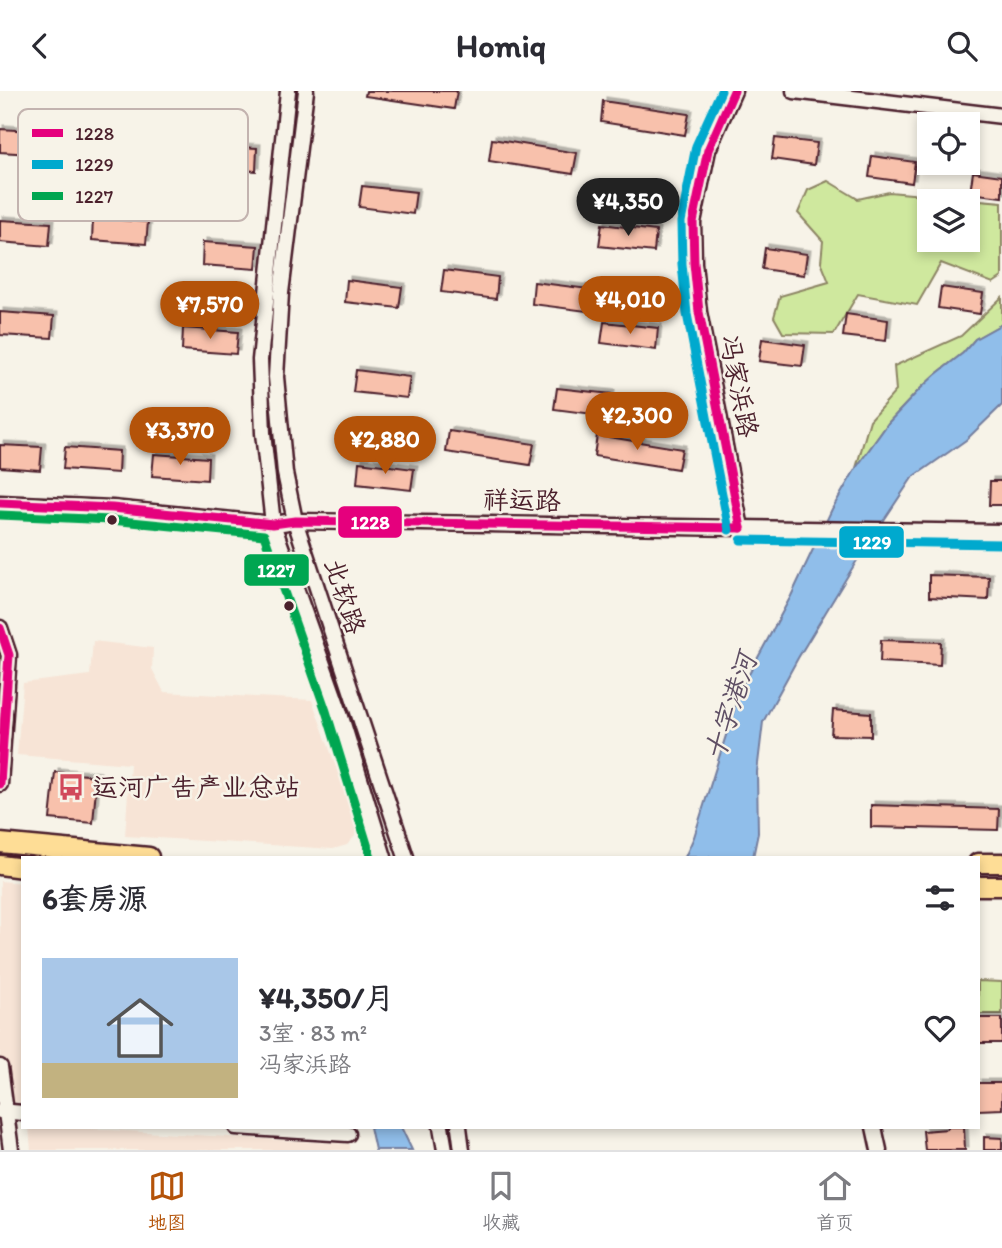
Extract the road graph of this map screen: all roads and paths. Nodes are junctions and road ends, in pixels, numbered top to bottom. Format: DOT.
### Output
graph roads {
  1 [pos="288,91"];
  2 [pos="306,91"];
  3 [pos="734,91"];
  4 [pos="794,91"];
  5 [pos="1002,116"];
  6 [pos="0,503"];
  7 [pos="295,521"];
  8 [pos="273,524"];
  9 [pos="741,528"];
  10 [pos="1002,532"];
  11 [pos="0,628"];
  12 [pos="0,784"];
  13 [pos="0,843"];
  14 [pos="138,856"];
  15 [pos="384,856"];
  16 [pos="406,856"];
  17 [pos="980,863"];
  18 [pos="1002,863"];
  19 [pos="0,865"];
  20 [pos="21,868"];
  21 [pos="980,886"];
  22 [pos="1002,886"];
  23 [pos="0,1066"];
  24 [pos="3,1111"];
  25 [pos="21,1113"];
  26 [pos="264,1129"];
  27 [pos="441,1129"];
  28 [pos="459,1129"];
  29 [pos="874,1129"];
  30 [pos="348,1135"];
  31 [pos="11,1150"];
  32 [pos="445,1150"];
  33 [pos="462,1150"];
  34 [pos="879,1150"];
  1 -- 8 [label="street, 北软路"];
  2 -- 7 [label="street, 北软路"];
  3 -- 9 [label="street, 冯家浜路"];
  4 -- 5 [label="street"];
  6 -- 8 [label="street, 祥运路"];
  7 -- 8 [label="street, 祥运路"];
  7 -- 9 [label="street, 祥运路"];
  7 -- 16 [label="street, 北软路"];
  8 -- 15 [label="street, 北软路"];
  9 -- 10 [label="street, 祥运路"];
  11 -- 12 [label="street"];
  13 -- 14 [label="main road"];
  17 -- 18 [label="main road"];
  19 -- 20 [label="main road"];
  21 -- 22 [label="main road"];
  23 -- 24 [label="street"];
  24 -- 25 [label="street"];
  24 -- 31 [label="street"];
  26 -- 30 [label="street"];
  27 -- 32 [label="street"];
  28 -- 33 [label="street"];
  29 -- 34 [label="street"];
}
